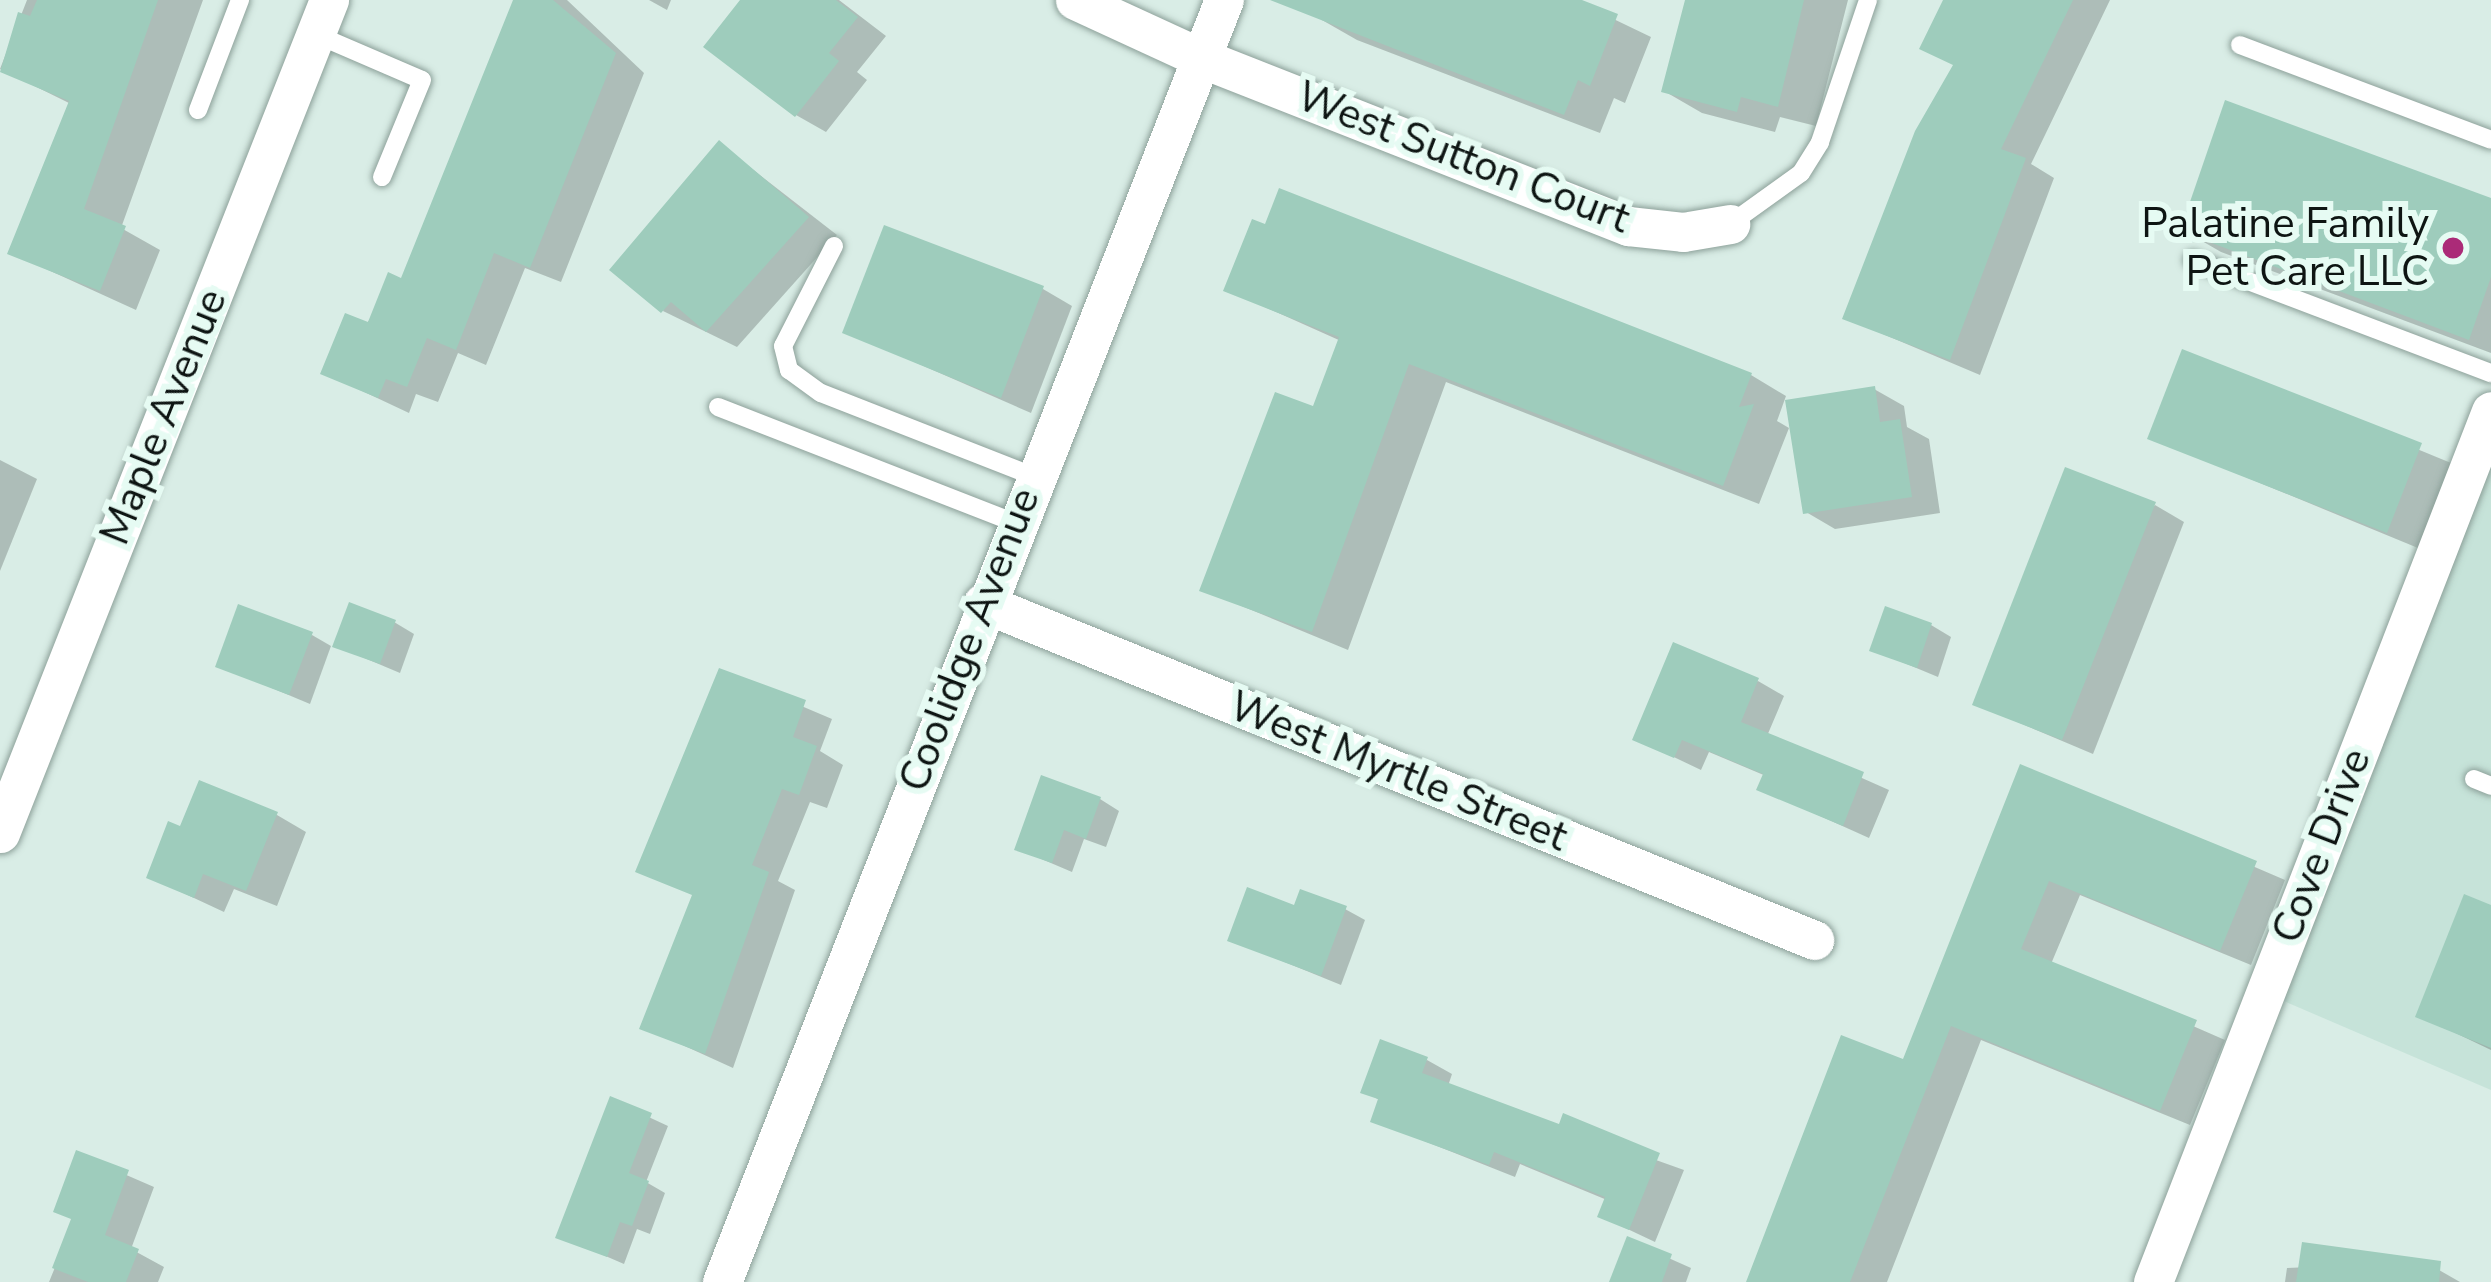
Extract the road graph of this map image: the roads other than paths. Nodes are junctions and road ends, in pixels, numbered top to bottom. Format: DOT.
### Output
graph roads {
  1 [pos="240,0"];
  2 [pos="1075,0"];
  3 [pos="1225,0"];
  4 [pos="1868,0"];
  5 [pos="322,17"];
  6 [pos="2240,45"];
  7 [pos="1201,58"];
  8 [pos="198,110"];
  9 [pos="2491,140"];
  10 [pos="382,177"];
  11 [pos="1730,224"];
  12 [pos="834,246"];
  13 [pos="2193,260"];
  14 [pos="2491,373"];
  15 [pos="718,407"];
  16 [pos="2491,411"];
  17 [pos="1033,476"];
  18 [pos="1015,523"];
  19 [pos="983,603"];
  20 [pos="0,833"];
  21 [pos="1814,940"];
  22 [pos="722,1282"];
  23 [pos="2153,1282"];
  1 -- 8 [label="lane"];
  2 -- 7 [label="street, West Sutton Court"];
  3 -- 7 [label="street, Coolidge Avenue"];
  4 -- 11 [label="lane"];
  5 -- 10 [label="lane"];
  5 -- 20 [label="street, Maple Avenue"];
  6 -- 9 [label="lane"];
  7 -- 11 [label="street, West Sutton Court"];
  7 -- 17 [label="street, Coolidge Avenue"];
  12 -- 17 [label="lane"];
  13 -- 14 [label="lane"];
  15 -- 18 [label="lane"];
  16 -- 23 [label="street, Cove Drive"];
  17 -- 18 [label="street, Coolidge Avenue"];
  18 -- 19 [label="street, Coolidge Avenue"];
  19 -- 21 [label="street, West Myrtle Street"];
  19 -- 22 [label="street, Coolidge Avenue"];
}
